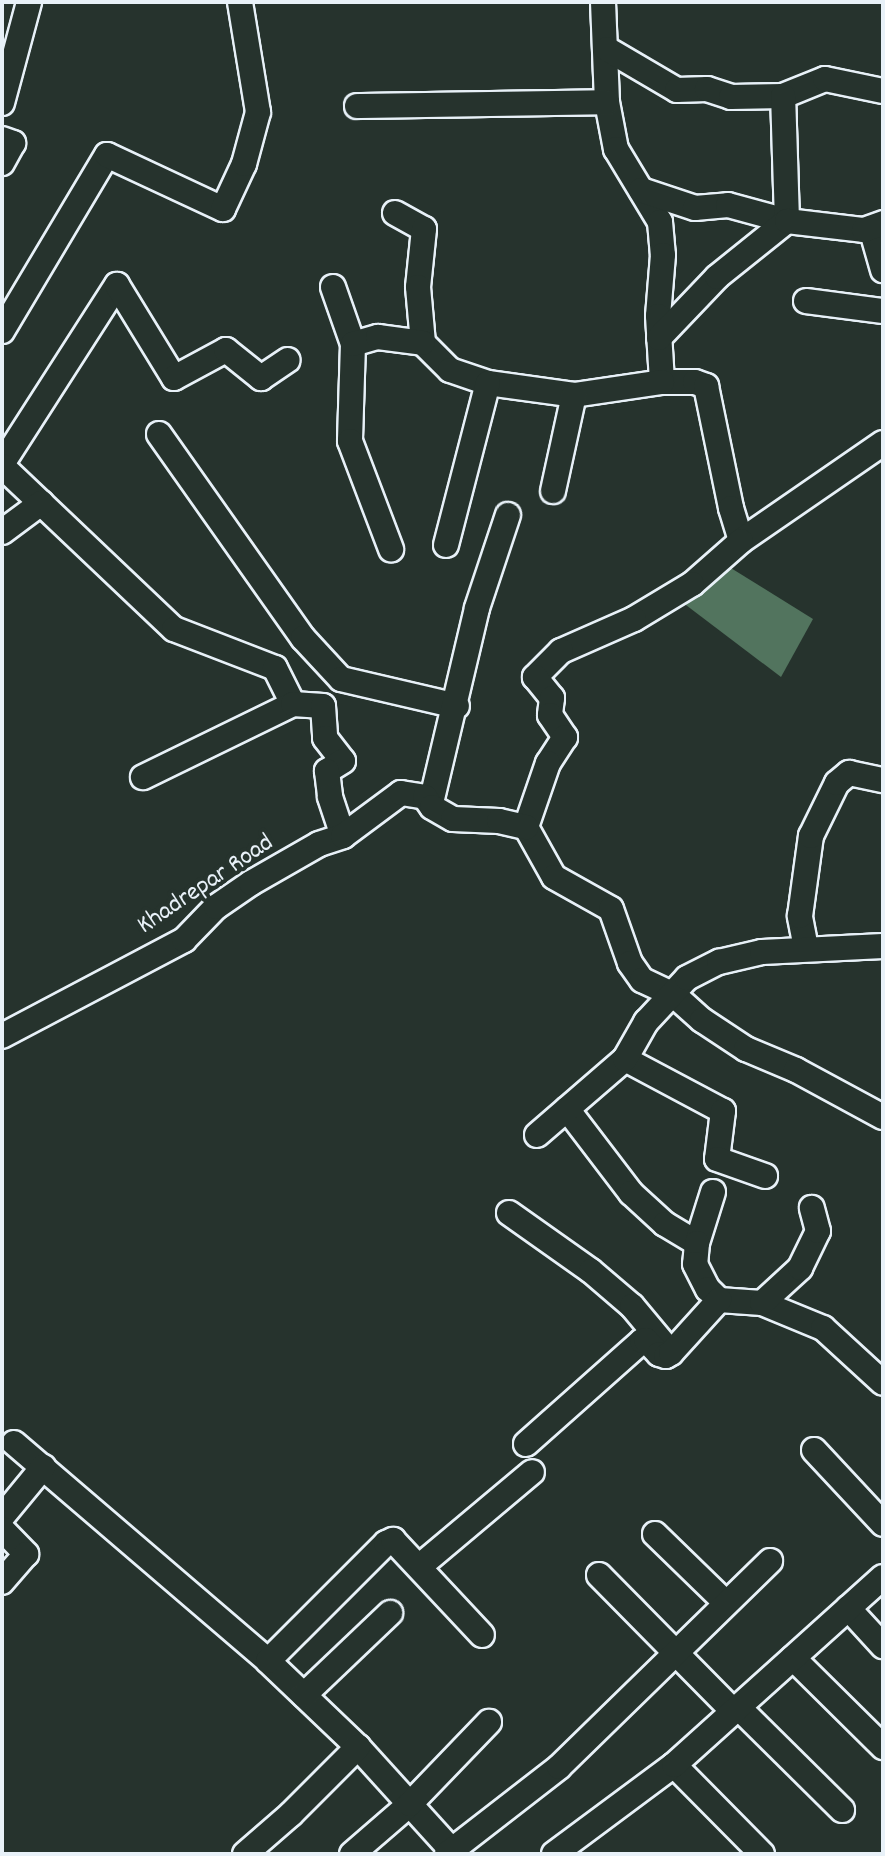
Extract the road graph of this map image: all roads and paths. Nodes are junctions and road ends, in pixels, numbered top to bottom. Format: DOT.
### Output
graph roads {
  1 [pos="29,2"];
  2 [pos="240,2"];
  3 [pos="603,2"];
  4 [pos="607,49"];
  5 [pos="883,91"];
  6 [pos="783,96"];
  7 [pos="607,102"];
  8 [pos="2,103"];
  9 [pos="357,106"];
  10 [pos="2,139"];
  11 [pos="2,163"];
  12 [pos="641,190"];
  13 [pos="395,213"];
  14 [pos="787,221"];
  15 [pos="877,226"];
  16 [pos="883,270"];
  17 [pos="333,287"];
  18 [pos="806,301"];
  19 [pos="883,311"];
  20 [pos="2,331"];
  21 [pos="659,338"];
  22 [pos="423,343"];
  23 [pos="353,344"];
  24 [pos="288,360"];
  25 [pos="662,382"];
  26 [pos="488,383"];
  27 [pos="574,395"];
  28 [pos="159,434"];
  29 [pos="883,443"];
  30 [pos="2,465"];
  31 [pos="553,491"];
  32 [pos="41,503"];
  33 [pos="508,515"];
  34 [pos="2,532"];
  35 [pos="741,541"];
  36 [pos="446,545"];
  37 [pos="391,549"];
  38 [pos="293,704"];
  39 [pos="457,706"];
  40 [pos="143,777"];
  41 [pos="883,780"];
  42 [pos="431,803"];
  43 [pos="526,827"];
  44 [pos="343,836"];
  45 [pos="883,946"];
  46 [pos="806,948"];
  47 [pos="674,995"];
  48 [pos="2,1036"];
  49 [pos="625,1059"];
  50 [pos="567,1109"];
  51 [pos="883,1117"];
  52 [pos="537,1135"];
  53 [pos="765,1176"];
  54 [pos="713,1192"];
  55 [pos="812,1208"];
  56 [pos="509,1213"];
  57 [pos="697,1243"];
  58 [pos="719,1300"];
  59 [pos="762,1303"];
  60 [pos="671,1353"];
  61 [pos="883,1383"];
  62 [pos="14,1443"];
  63 [pos="526,1444"];
  64 [pos="814,1450"];
  65 [pos="43,1467"];
  66 [pos="532,1472"];
  67 [pos="2,1517"];
  68 [pos="883,1524"];
  69 [pos="2,1529"];
  70 [pos="655,1534"];
  71 [pos="770,1561"];
  72 [pos="420,1566"];
  73 [pos="599,1575"];
  74 [pos="883,1577"];
  75 [pos="2,1582"];
  76 [pos="726,1603"];
  77 [pos="848,1608"];
  78 [pos="390,1613"];
  79 [pos="482,1635"];
  80 [pos="883,1646"];
  81 [pos="675,1654"];
  82 [pos="793,1658"];
  83 [pos="268,1661"];
  84 [pos="304,1695"];
  85 [pos="737,1710"];
  86 [pos="489,1722"];
  87 [pos="358,1747"];
  88 [pos="883,1747"];
  89 [pos="674,1765"];
  90 [pos="410,1804"];
  91 [pos="842,1810"];
  92 [pos="451,1853"];
  93 [pos="245,1854"];
  94 [pos="352,1854"];
  95 [pos="554,1854"];
  96 [pos="762,1854"];
  1 -- 8 [label="street"];
  2 -- 20 [label="street"];
  3 -- 4 [label="street"];
  4 -- 6 [label="street"];
  4 -- 7 [label="street"];
  5 -- 6 [label="street"];
  6 -- 14 [label="street"];
  7 -- 9 [label="street"];
  7 -- 12 [label="street"];
  10 -- 11 [label="street"];
  12 -- 14 [label="street"];
  12 -- 21 [label="street"];
  13 -- 22 [label="street"];
  14 -- 15 [label="street"];
  14 -- 21 [label="street"];
  15 -- 16 [label="street"];
  17 -- 23 [label="street"];
  18 -- 19 [label="street"];
  21 -- 25 [label="street"];
  22 -- 23 [label="street"];
  22 -- 26 [label="street"];
  23 -- 37 [label="street"];
  24 -- 30 [label="street"];
  25 -- 27 [label="street"];
  25 -- 35 [label="street"];
  26 -- 27 [label="street"];
  26 -- 36 [label="street"];
  27 -- 31 [label="street"];
  28 -- 39 [label="street"];
  29 -- 35 [label="street"];
  30 -- 32 [label="street"];
  32 -- 34 [label="street"];
  32 -- 38 [label="street"];
  33 -- 39 [label="street"];
  35 -- 43 [label="street"];
  38 -- 40 [label="street"];
  38 -- 44 [label="street"];
  39 -- 42 [label="street"];
  41 -- 46 [label="street"];
  42 -- 43 [label="street, Khadrepar Road"];
  42 -- 44 [label="street, Khadrepar Road"];
  43 -- 47 [label="street"];
  44 -- 48 [label="street, Khadrepar Road"];
  45 -- 46 [label="street"];
  46 -- 47 [label="street"];
  47 -- 49 [label="street"];
  47 -- 51 [label="street"];
  49 -- 50 [label="street"];
  49 -- 53 [label="street"];
  50 -- 52 [label="street"];
  50 -- 57 [label="street"];
  54 -- 57 [label="street"];
  55 -- 59 [label="street"];
  56 -- 60 [label="street"];
  57 -- 58 [label="street"];
  58 -- 59 [label="street"];
  58 -- 60 [label="street"];
  59 -- 61 [label="street"];
  60 -- 63 [label="street"];
  62 -- 65 [label="street"];
  64 -- 68 [label="street"];
  65 -- 67 [label="street"];
  65 -- 83 [label="street"];
  66 -- 72 [label="street"];
  69 -- 75 [label="street"];
  70 -- 76 [label="street"];
  71 -- 76 [label="street"];
  72 -- 79 [label="street"];
  72 -- 83 [label="street"];
  73 -- 81 [label="street"];
  74 -- 77 [label="street"];
  76 -- 81 [label="street"];
  77 -- 80 [label="street"];
  77 -- 82 [label="street"];
  78 -- 84 [label="street"];
  81 -- 85 [label="street"];
  81 -- 92 [label="street"];
  82 -- 85 [label="street"];
  82 -- 88 [label="street"];
  83 -- 84 [label="street"];
  84 -- 87 [label="street"];
  85 -- 89 [label="street"];
  85 -- 91 [label="street"];
  86 -- 90 [label="street"];
  87 -- 90 [label="street"];
  87 -- 93 [label="street"];
  89 -- 95 [label="street"];
  89 -- 96 [label="street"];
  90 -- 92 [label="street"];
  90 -- 94 [label="street"];
}
